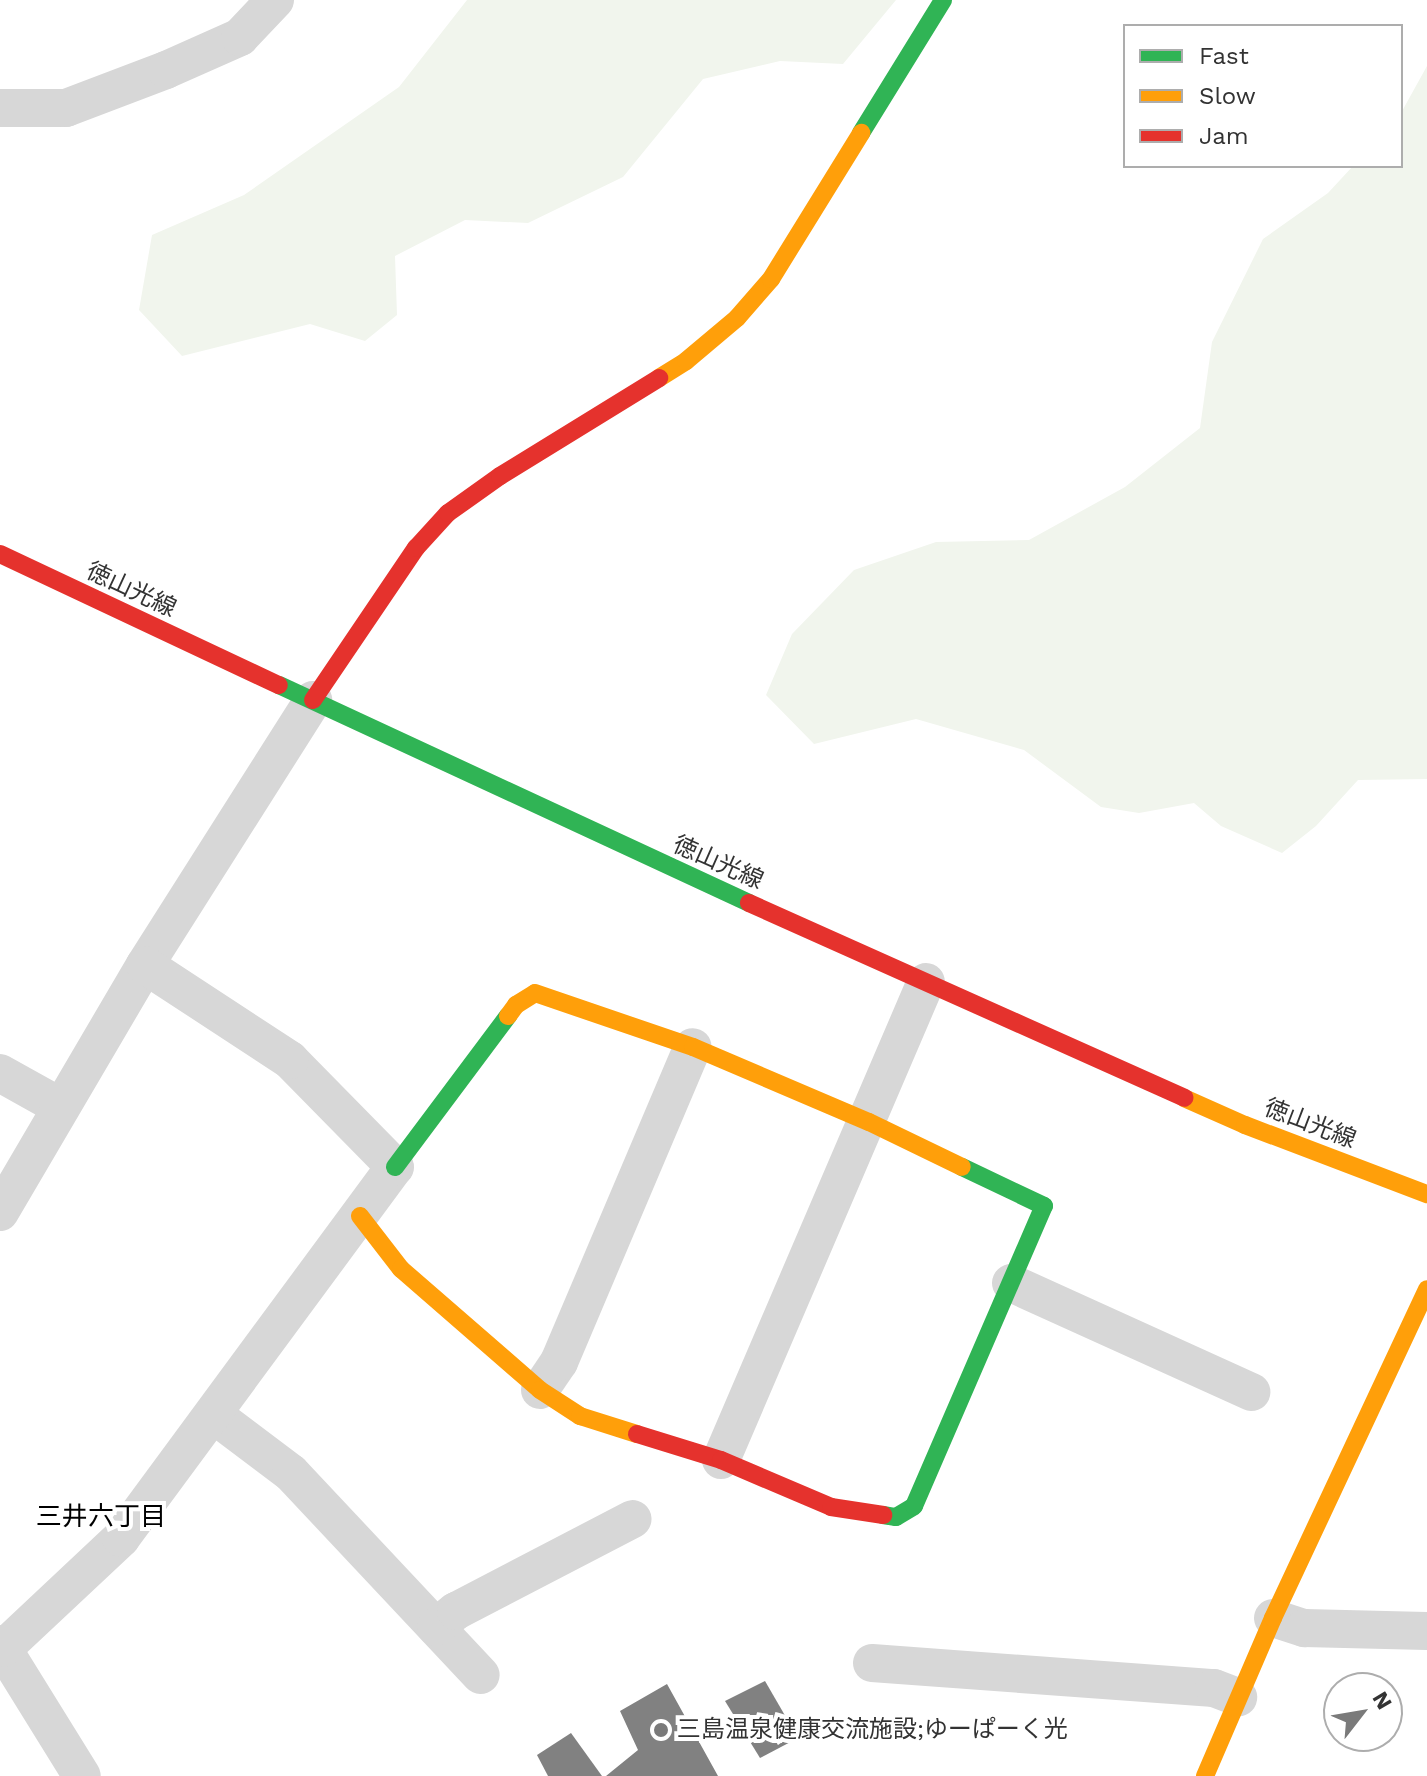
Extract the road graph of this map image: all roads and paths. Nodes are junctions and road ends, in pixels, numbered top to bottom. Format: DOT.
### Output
graph roads {
  1 [pos="275,0"];
  2 [pos="943,0"];
  3 [pos="0,108"];
  4 [pos="0,554"];
  5 [pos="313,700"];
  6 [pos="145,965"];
  7 [pos="926,982"];
  8 [pos="693,1047"];
  9 [pos="0,1073"];
  10 [pos="61,1107"];
  11 [pos="869,1122"];
  12 [pos="395,1167"];
  13 [pos="1427,1194"];
  14 [pos="0,1212"];
  15 [pos="360,1216"];
  16 [pos="1011,1283"];
  17 [pos="1427,1289"];
  18 [pos="540,1390"];
  19 [pos="1251,1392"];
  20 [pos="214,1415"];
  21 [pos="721,1460"];
  22 [pos="633,1519"];
  23 [pos="1273,1618"];
  24 [pos="436,1627"];
  25 [pos="1427,1631"];
  26 [pos="2,1646"];
  27 [pos="872,1663"];
  28 [pos="481,1675"];
  29 [pos="1238,1697"];
  30 [pos="82,1776"];
  31 [pos="1205,1776"];
  1 -- 3 [label="street"];
  2 -- 5 [label="street"];
  4 -- 5 [label="street, 徳山光線"];
  5 -- 6 [label="street"];
  5 -- 7 [label="street, 徳山光線"];
  6 -- 10 [label="street"];
  6 -- 12 [label="street"];
  7 -- 11 [label="street"];
  7 -- 13 [label="street, 徳山光線"];
  8 -- 11 [label="street"];
  8 -- 12 [label="street"];
  8 -- 18 [label="street"];
  9 -- 10 [label="street"];
  10 -- 14 [label="street"];
  11 -- 16 [label="street"];
  11 -- 21 [label="street"];
  12 -- 15 [label="street"];
  15 -- 18 [label="street"];
  15 -- 20 [label="street"];
  16 -- 19 [label="street"];
  16 -- 21 [label="street"];
  17 -- 23 [label="street"];
  18 -- 21 [label="street"];
  20 -- 24 [label="street"];
  20 -- 26 [label="street"];
  22 -- 24 [label="street"];
  23 -- 25 [label="street"];
  23 -- 29 [label="street"];
  24 -- 28 [label="street"];
  26 -- 30 [label="street"];
  27 -- 29 [label="street"];
  29 -- 31 [label="street"];
}
